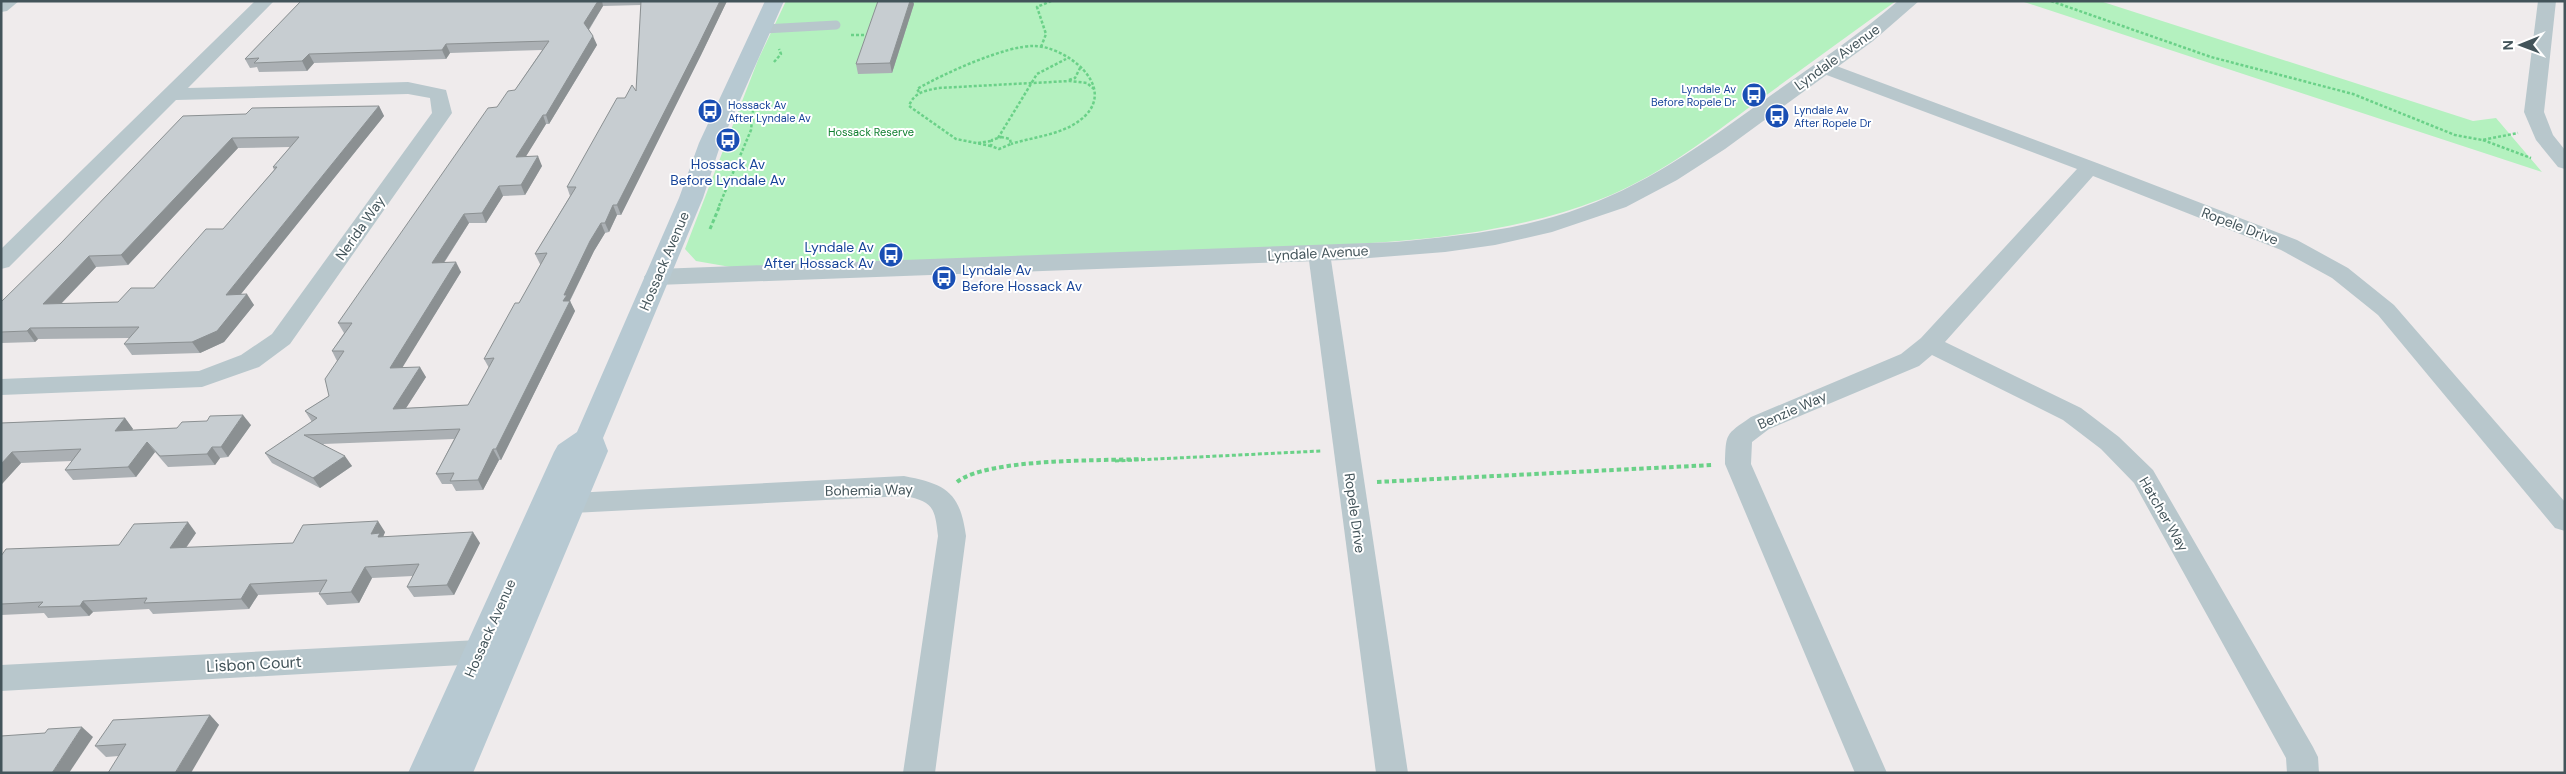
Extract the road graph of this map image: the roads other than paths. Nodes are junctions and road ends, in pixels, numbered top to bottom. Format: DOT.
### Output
graph roads {
  1 [pos="10,1"];
  2 [pos="264,1"];
  3 [pos="775,1"];
  4 [pos="1910,1"];
  5 [pos="2548,1"];
  6 [pos="1,7"];
  7 [pos="836,25"];
  8 [pos="774,29"];
  9 [pos="1824,67"];
  10 [pos="173,94"];
  11 [pos="2565,163"];
  12 [pos="2090,167"];
  13 [pos="1319,253"];
  14 [pos="1,262"];
  15 [pos="657,277"];
  16 [pos="1930,344"];
  17 [pos="1,388"];
  18 [pos="558,504"];
  19 [pos="2565,521"];
  20 [pos="493,651"];
  21 [pos="1,678"];
  22 [pos="426,773"];
  23 [pos="455,773"];
  24 [pos="919,773"];
  25 [pos="1392,773"];
  26 [pos="1871,773"];
  27 [pos="2303,773"];
  1 -- 6 [label="street"];
  2 -- 10 [label="street"];
  3 -- 8 [label="main road, Hossack Avenue"];
  4 -- 9 [label="street, Lyndale Avenue"];
  5 -- 11 [label="street"];
  7 -- 8 [label="lane"];
  8 -- 15 [label="main road, Hossack Avenue"];
  9 -- 12 [label="street, Ropele Drive"];
  9 -- 13 [label="street, Lyndale Avenue"];
  10 -- 14 [label="street"];
  10 -- 17 [label="street, Nerida Way"];
  12 -- 16 [label="street, Benzie Way"];
  12 -- 19 [label="street, Ropele Drive"];
  13 -- 15 [label="street, Lyndale Avenue"];
  13 -- 25 [label="street, Ropele Drive"];
  15 -- 18 [label="main road, Hossack Avenue"];
  16 -- 26 [label="street, Benzie Way"];
  16 -- 27 [label="street, Hatcher Way"];
  18 -- 20 [label="main road, Hossack Avenue"];
  18 -- 24 [label="street, Bohemia Way"];
  20 -- 21 [label="street, Lisbon Court"];
  20 -- 22 [label="main road, Hossack Avenue"];
  20 -- 23 [label="main road, Hossack Avenue"];
}
